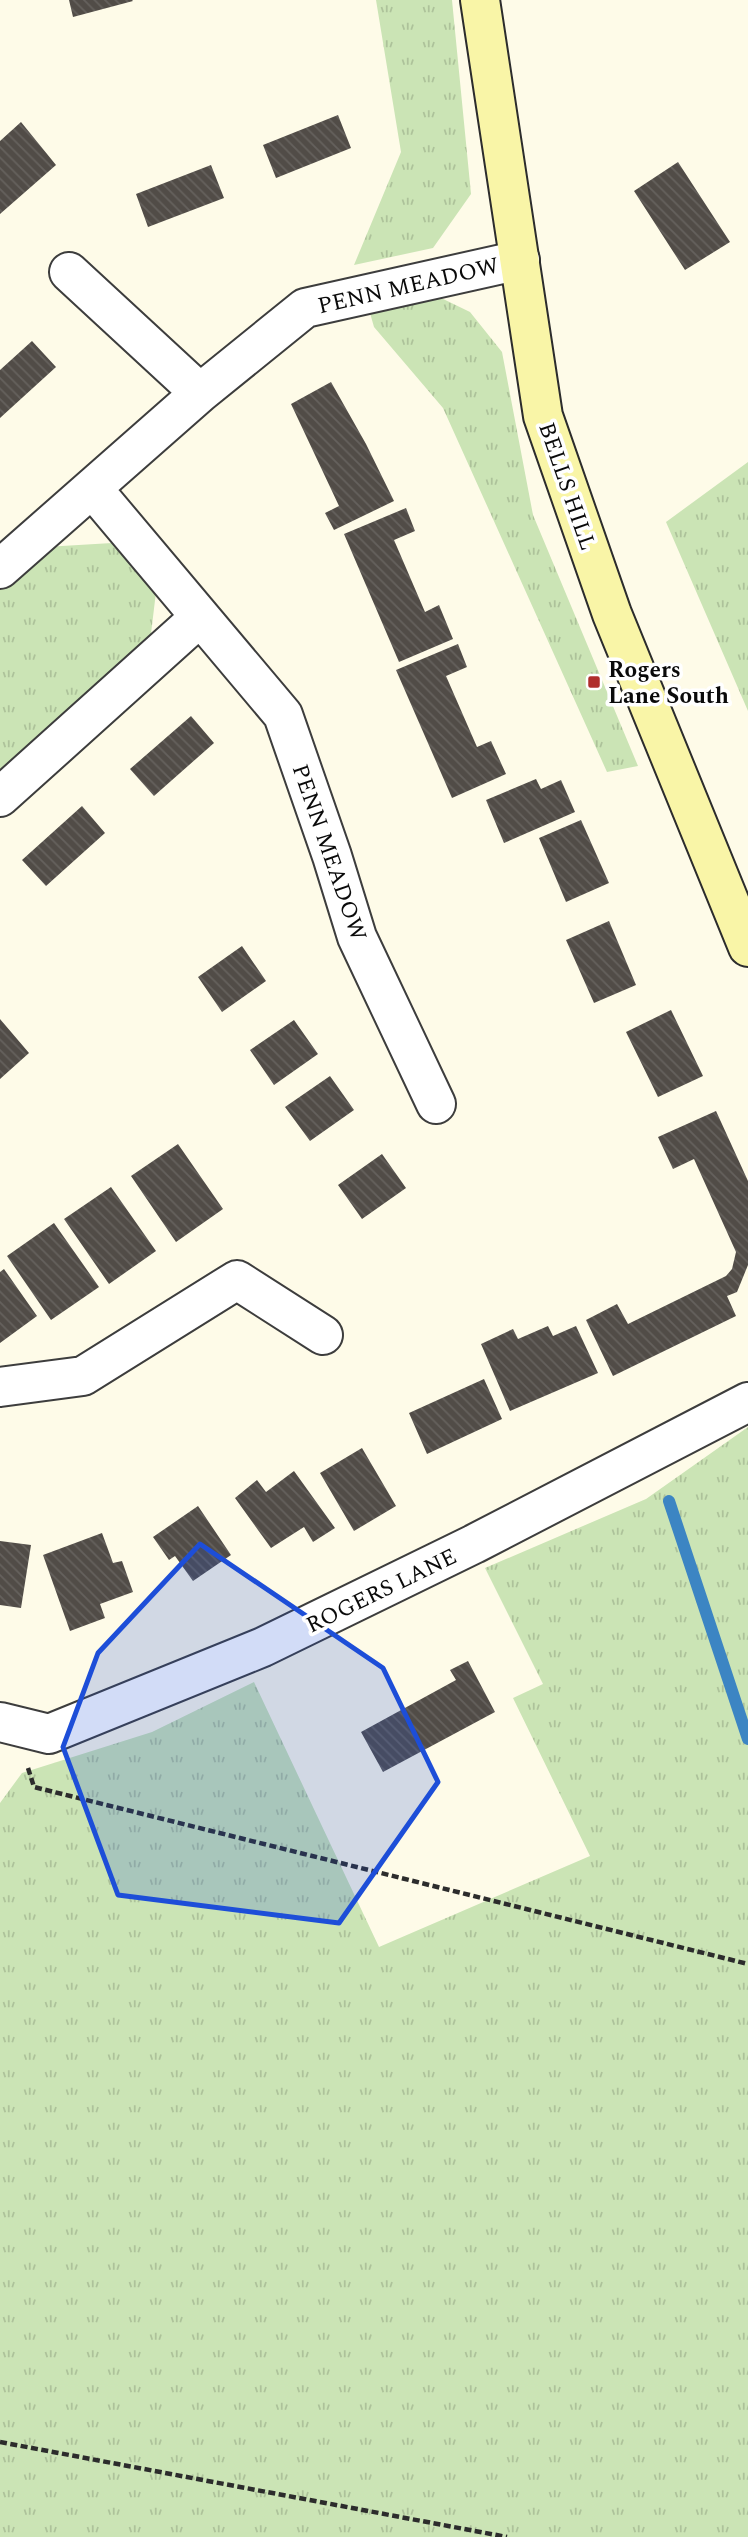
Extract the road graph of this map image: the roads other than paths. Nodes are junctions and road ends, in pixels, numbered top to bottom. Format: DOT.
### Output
graph roads {
  1 [pos="480,0"];
  2 [pos="520,260"];
  3 [pos="69,272"];
  4 [pos="200,393"];
  5 [pos="92,488"];
  6 [pos="0,569"];
  7 [pos="200,617"];
  8 [pos="0,797"];
  9 [pos="748,947"];
  10 [pos="436,1104"];
  11 [pos="323,1335"];
  12 [pos="0,1387"];
  13 [pos="748,1402"];
  14 [pos="7,1724"];
  1 -- 2 [label="main road, BELLS HILL"];
  2 -- 4 [label="street, PENN MEADOW"];
  2 -- 9 [label="main road, BELLS HILL"];
  3 -- 4 [label="street"];
  4 -- 5 [label="street, PENN MEADOW"];
  5 -- 6 [label="street, PENN MEADOW"];
  5 -- 7 [label="street, PENN MEADOW"];
  7 -- 8 [label="street"];
  7 -- 10 [label="street, PENN MEADOW"];
  11 -- 12 [label="street"];
  13 -- 14 [label="street, ROGERS LANE"];
}
